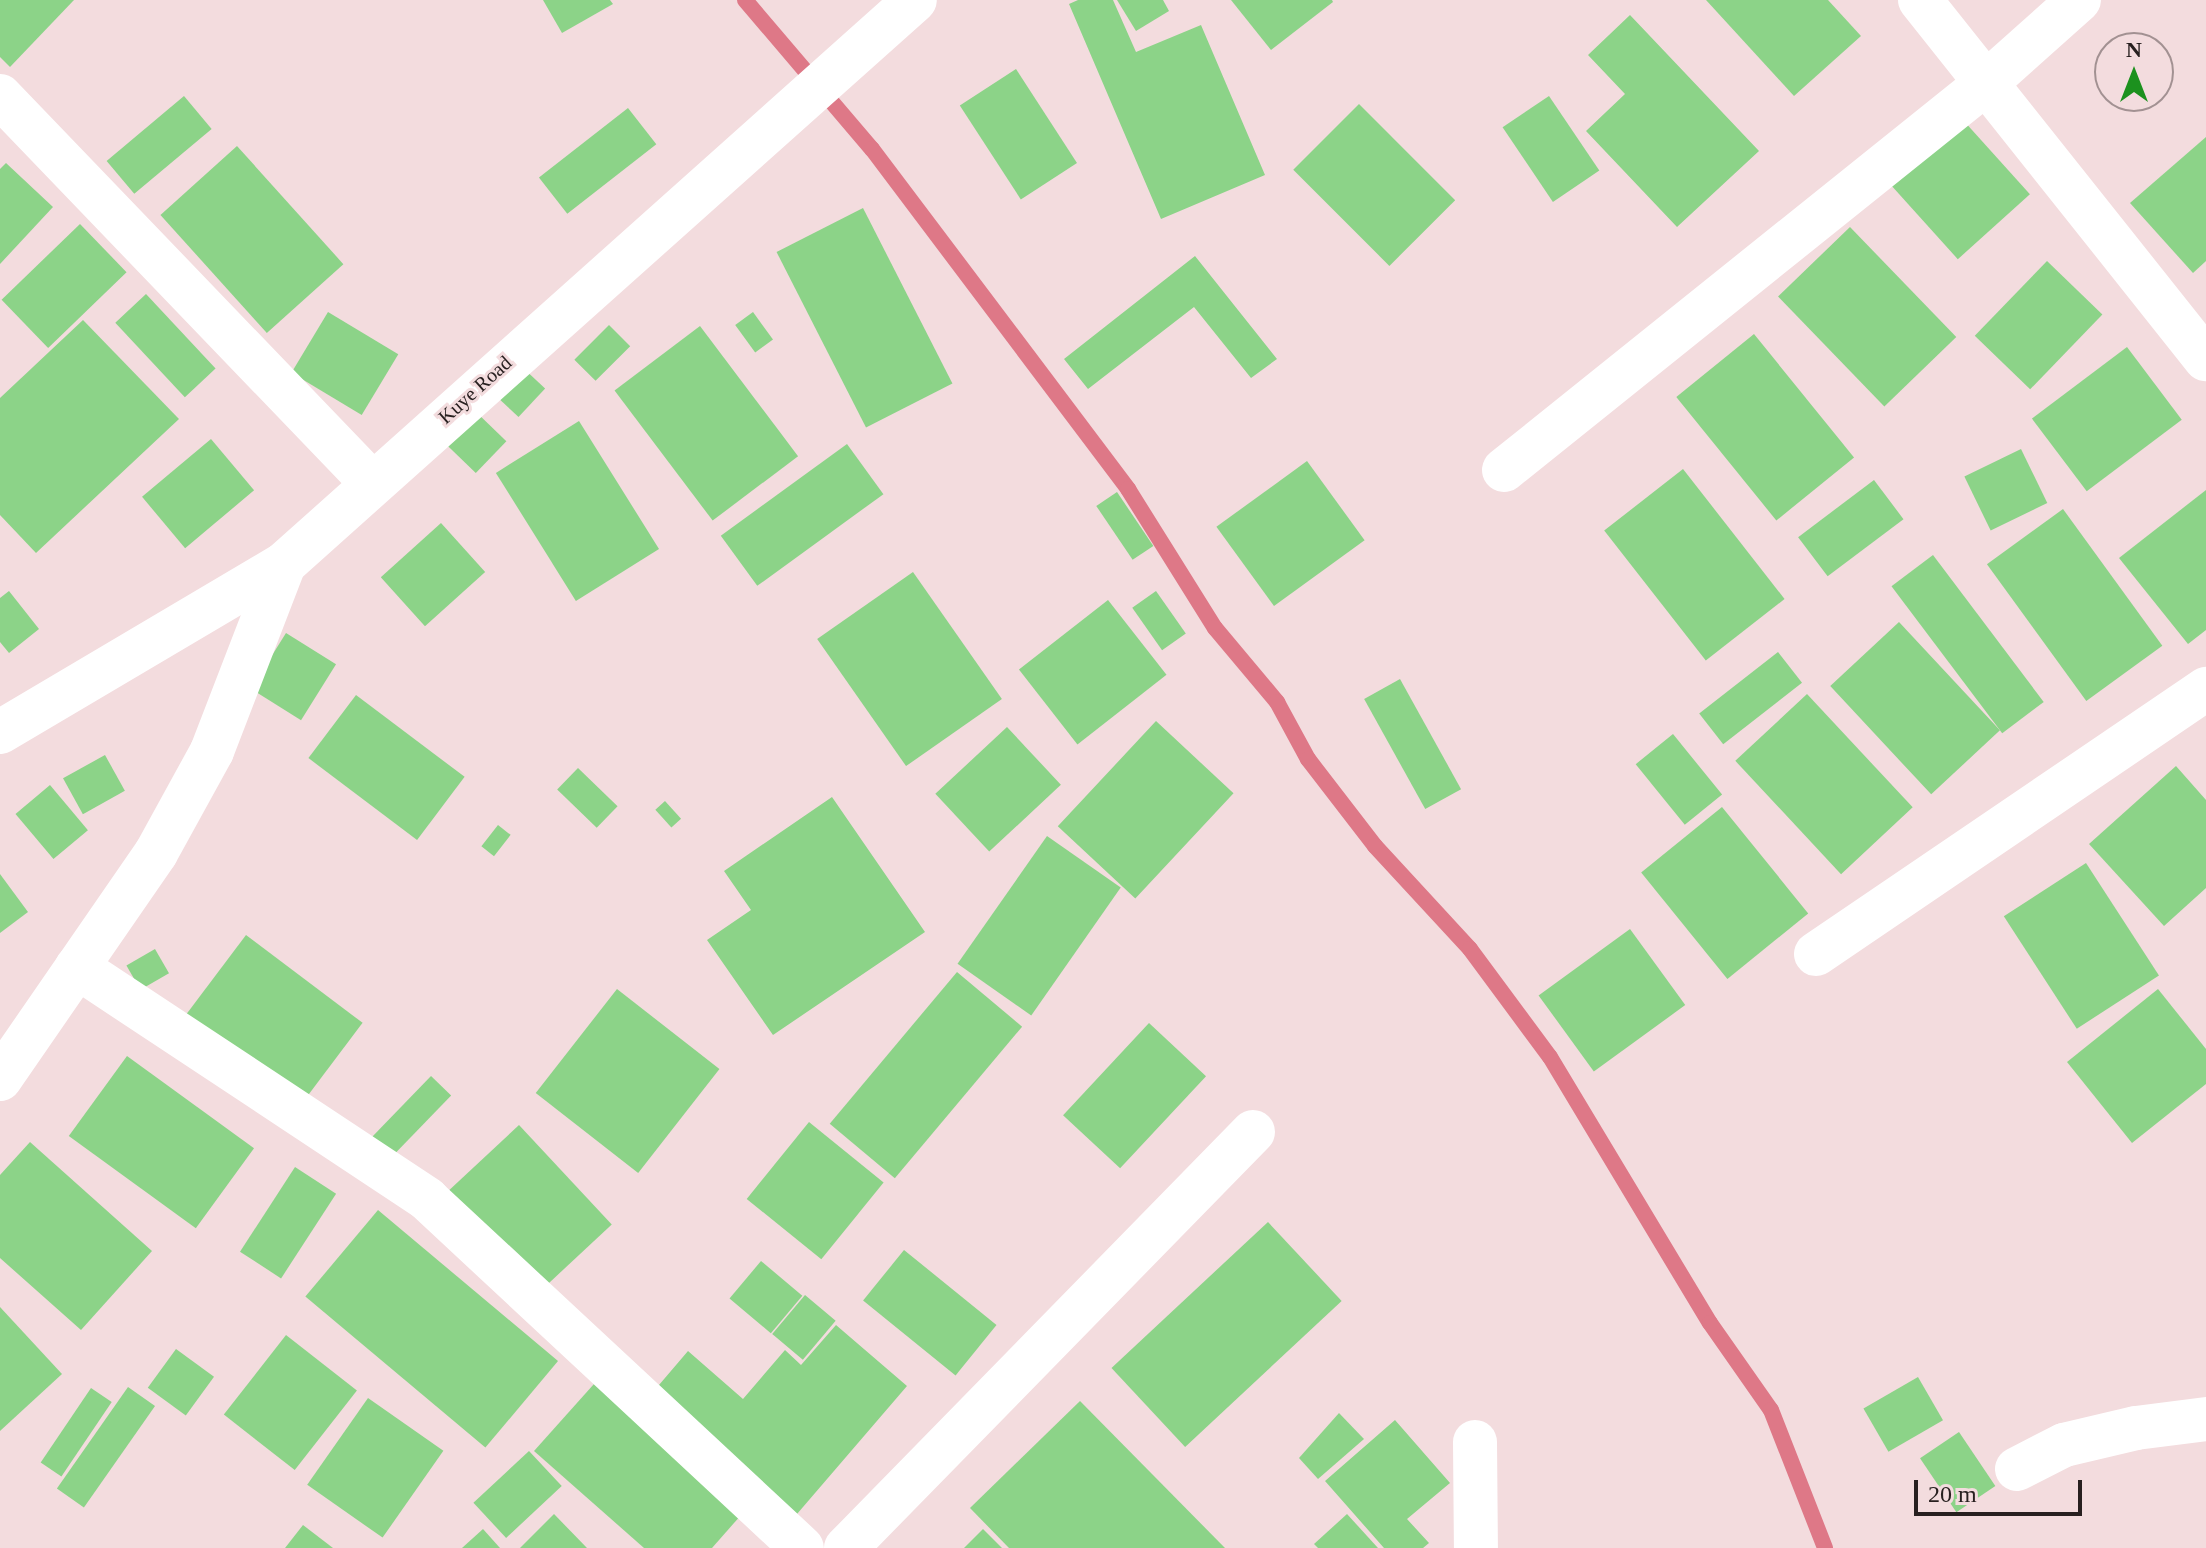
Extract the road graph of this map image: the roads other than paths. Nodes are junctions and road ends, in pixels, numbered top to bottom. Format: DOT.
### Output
graph roads {
  1 [pos="915,0"];
  2 [pos="1920,0"];
  3 [pos="2079,0"];
  4 [pos="1985,84"];
  5 [pos="0,96"];
  6 [pos="2206,359"];
  7 [pos="1504,470"];
  8 [pos="371,482"];
  9 [pos="284,564"];
  10 [pos="2206,689"];
  11 [pos="0,732"];
  12 [pos="1816,954"];
  13 [pos="77,967"];
  14 [pos="0,1079"];
  15 [pos="1253,1132"];
  16 [pos="2206,1419"];
  17 [pos="1475,1442"];
  18 [pos="2017,1469"];
  19 [pos="802,1548"];
  20 [pos="846,1548"];
  21 [pos="1476,1548"];
  1 -- 8 [label="street, Kuye Road"];
  2 -- 4 [label="street"];
  3 -- 4 [label="street"];
  4 -- 6 [label="street"];
  4 -- 7 [label="street"];
  5 -- 8 [label="street"];
  8 -- 9 [label="street, Kuye Road"];
  9 -- 11 [label="street, Kuye Road"];
  9 -- 13 [label="street"];
  10 -- 12 [label="street"];
  13 -- 14 [label="street"];
  13 -- 19 [label="street"];
  15 -- 20 [label="street"];
  16 -- 18 [label="street"];
  17 -- 21 [label="street"];
}
